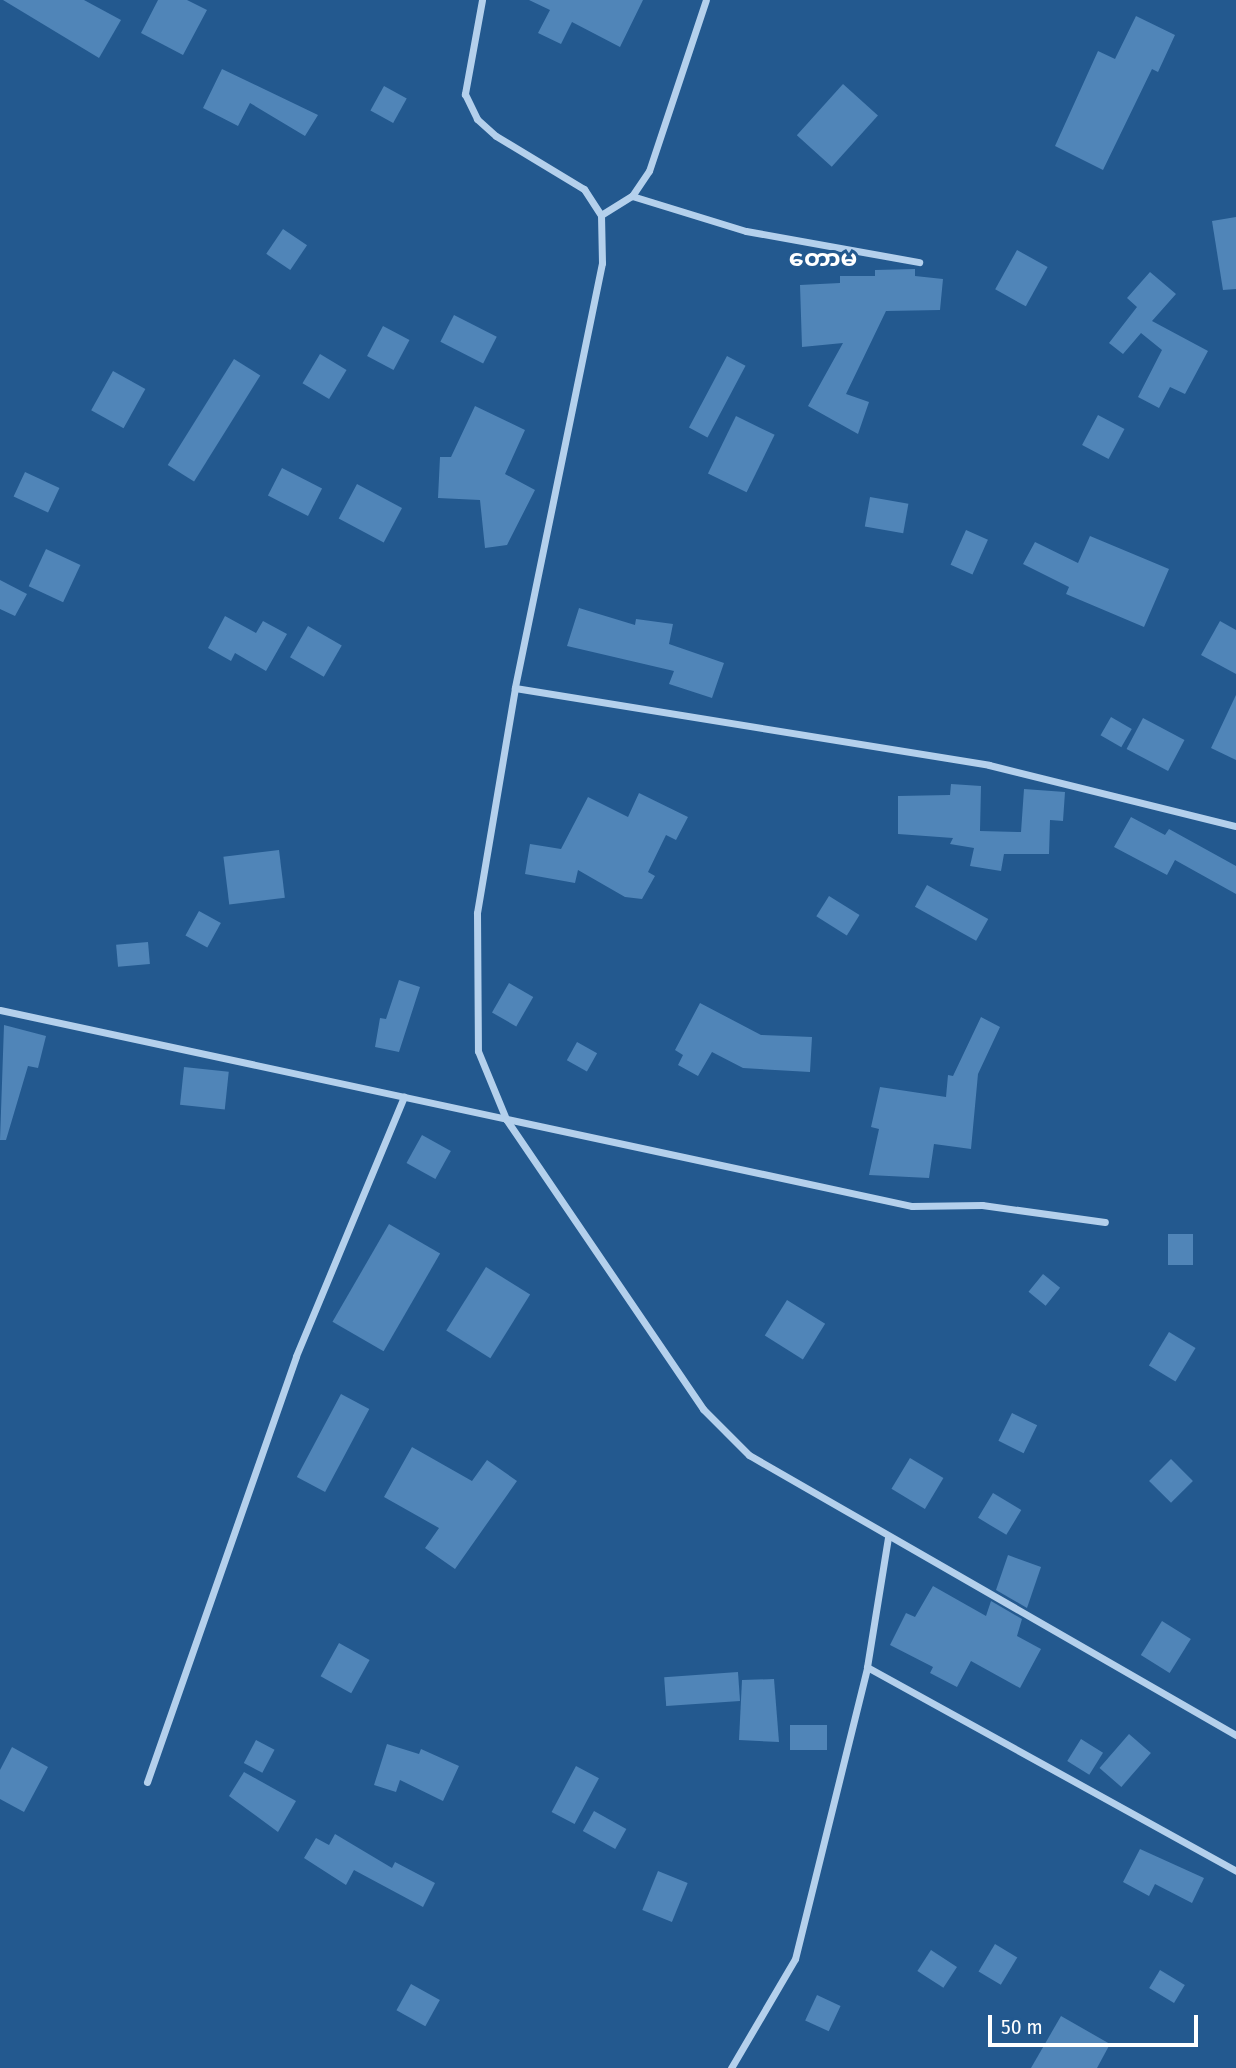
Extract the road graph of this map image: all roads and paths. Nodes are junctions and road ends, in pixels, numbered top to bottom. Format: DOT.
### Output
graph roads {
  1 [pos="482,0"];
  2 [pos="706,0"];
  3 [pos="632,196"];
  4 [pos="601,215"];
  5 [pos="919,261"];
  6 [pos="516,688"];
  7 [pos="1236,826"];
  8 [pos="0,1010"];
  9 [pos="404,1097"];
  10 [pos="506,1119"];
  11 [pos="1105,1222"];
  12 [pos="888,1538"];
  13 [pos="867,1667"];
  14 [pos="1236,1735"];
  15 [pos="148,1782"];
  16 [pos="1236,1871"];
  17 [pos="732,2068"];
  1 -- 4 [label="street"];
  2 -- 3 [label="street"];
  3 -- 4 [label="street"];
  3 -- 5 [label="street"];
  4 -- 6 [label="street"];
  6 -- 7 [label="street"];
  6 -- 10 [label="street"];
  8 -- 9 [label="street"];
  9 -- 10 [label="street"];
  9 -- 15 [label="street"];
  10 -- 11 [label="street"];
  10 -- 12 [label="street"];
  12 -- 13 [label="street"];
  12 -- 14 [label="street"];
  13 -- 16 [label="street"];
  13 -- 17 [label="street"];
}
